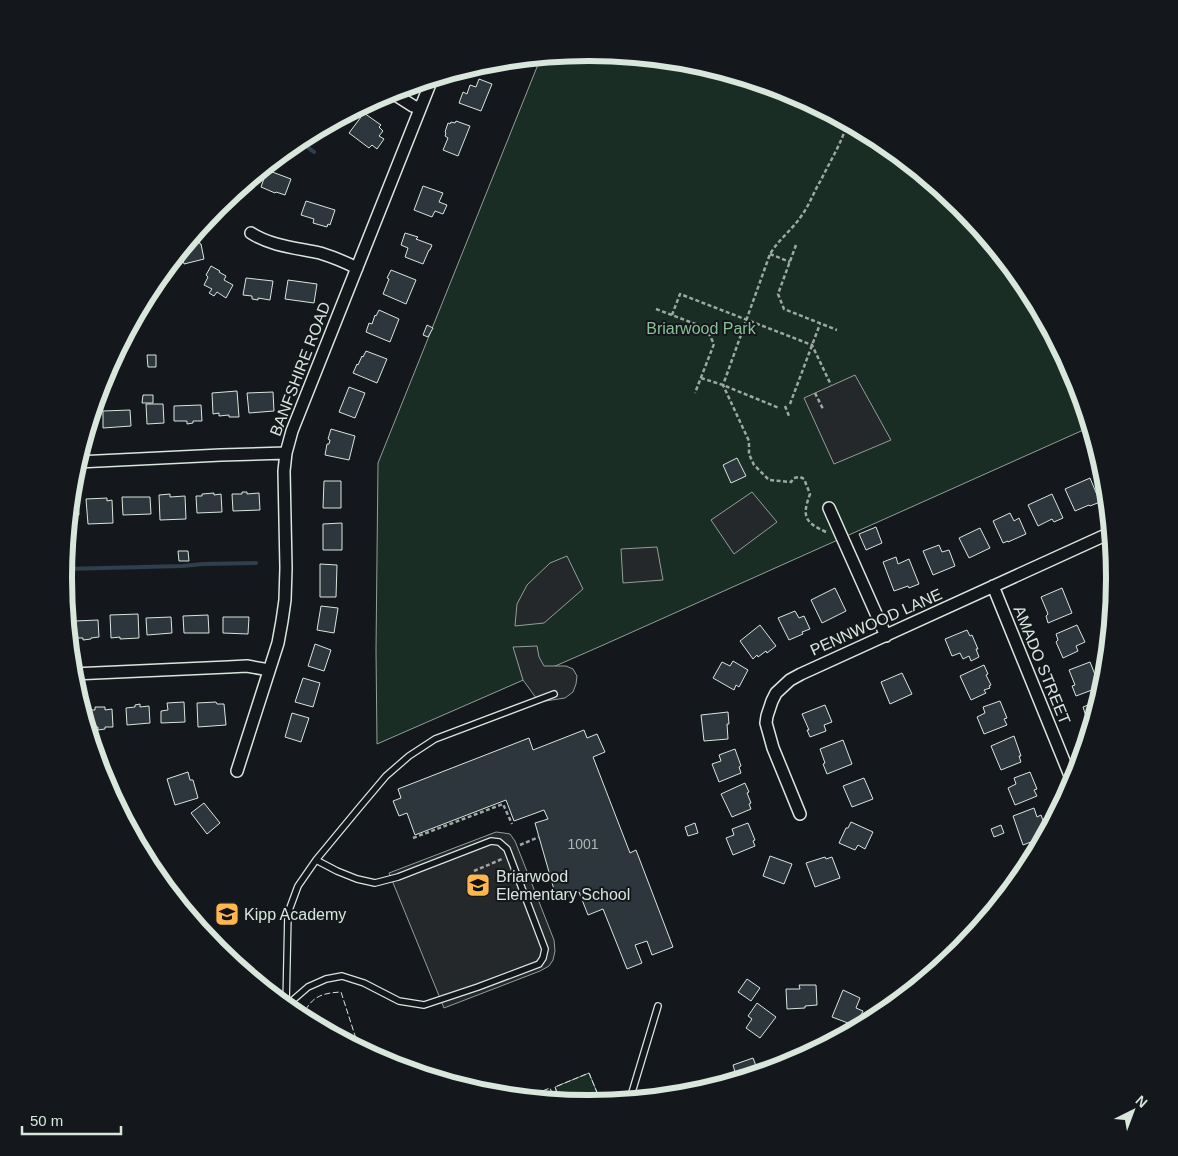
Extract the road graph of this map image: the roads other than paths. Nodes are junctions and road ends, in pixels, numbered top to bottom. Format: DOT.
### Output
graph roads {
  1 [pos="429,87"];
  2 [pos="400,98"];
  3 [pos="420,108"];
  4 [pos="251,233"];
  5 [pos="357,268"];
  6 [pos="286,453"];
  7 [pos="86,462"];
  8 [pos="829,508"];
  9 [pos="1104,537"];
  10 [pos="993,586"];
  11 [pos="886,636"];
  12 [pos="269,670"];
  13 [pos="81,674"];
  14 [pos="554,694"];
  15 [pos="237,771"];
  16 [pos="1068,771"];
  17 [pos="800,814"];
  18 [pos="316,860"];
  19 [pos="286,997"];
  20 [pos="292,1001"];
  21 [pos="658,1006"];
  22 [pos="632,1093"];
  1 -- 3 [label="street, BANFSHIRE ROAD"];
  2 -- 3 [label="street"];
  3 -- 5 [label="street, BANFSHIRE ROAD"];
  4 -- 5 [label="street"];
  5 -- 6 [label="street, BANFSHIRE ROAD"];
  6 -- 7 [label="street"];
  6 -- 12 [label="street, BANFSHIRE ROAD"];
  8 -- 11 [label="street"];
  9 -- 10 [label="street, PENNWOOD LANE"];
  10 -- 11 [label="street, PENNWOOD LANE"];
  10 -- 16 [label="street, AMADO STREET"];
  11 -- 17 [label="street, PENNWOOD LANE"];
  12 -- 13 [label="street"];
  12 -- 15 [label="street, BANFSHIRE ROAD"];
  14 -- 18 [label="lane"];
  18 -- 19 [label="lane"];
  18 -- 20 [label="lane"];
  21 -- 22 [label="lane"];
}
